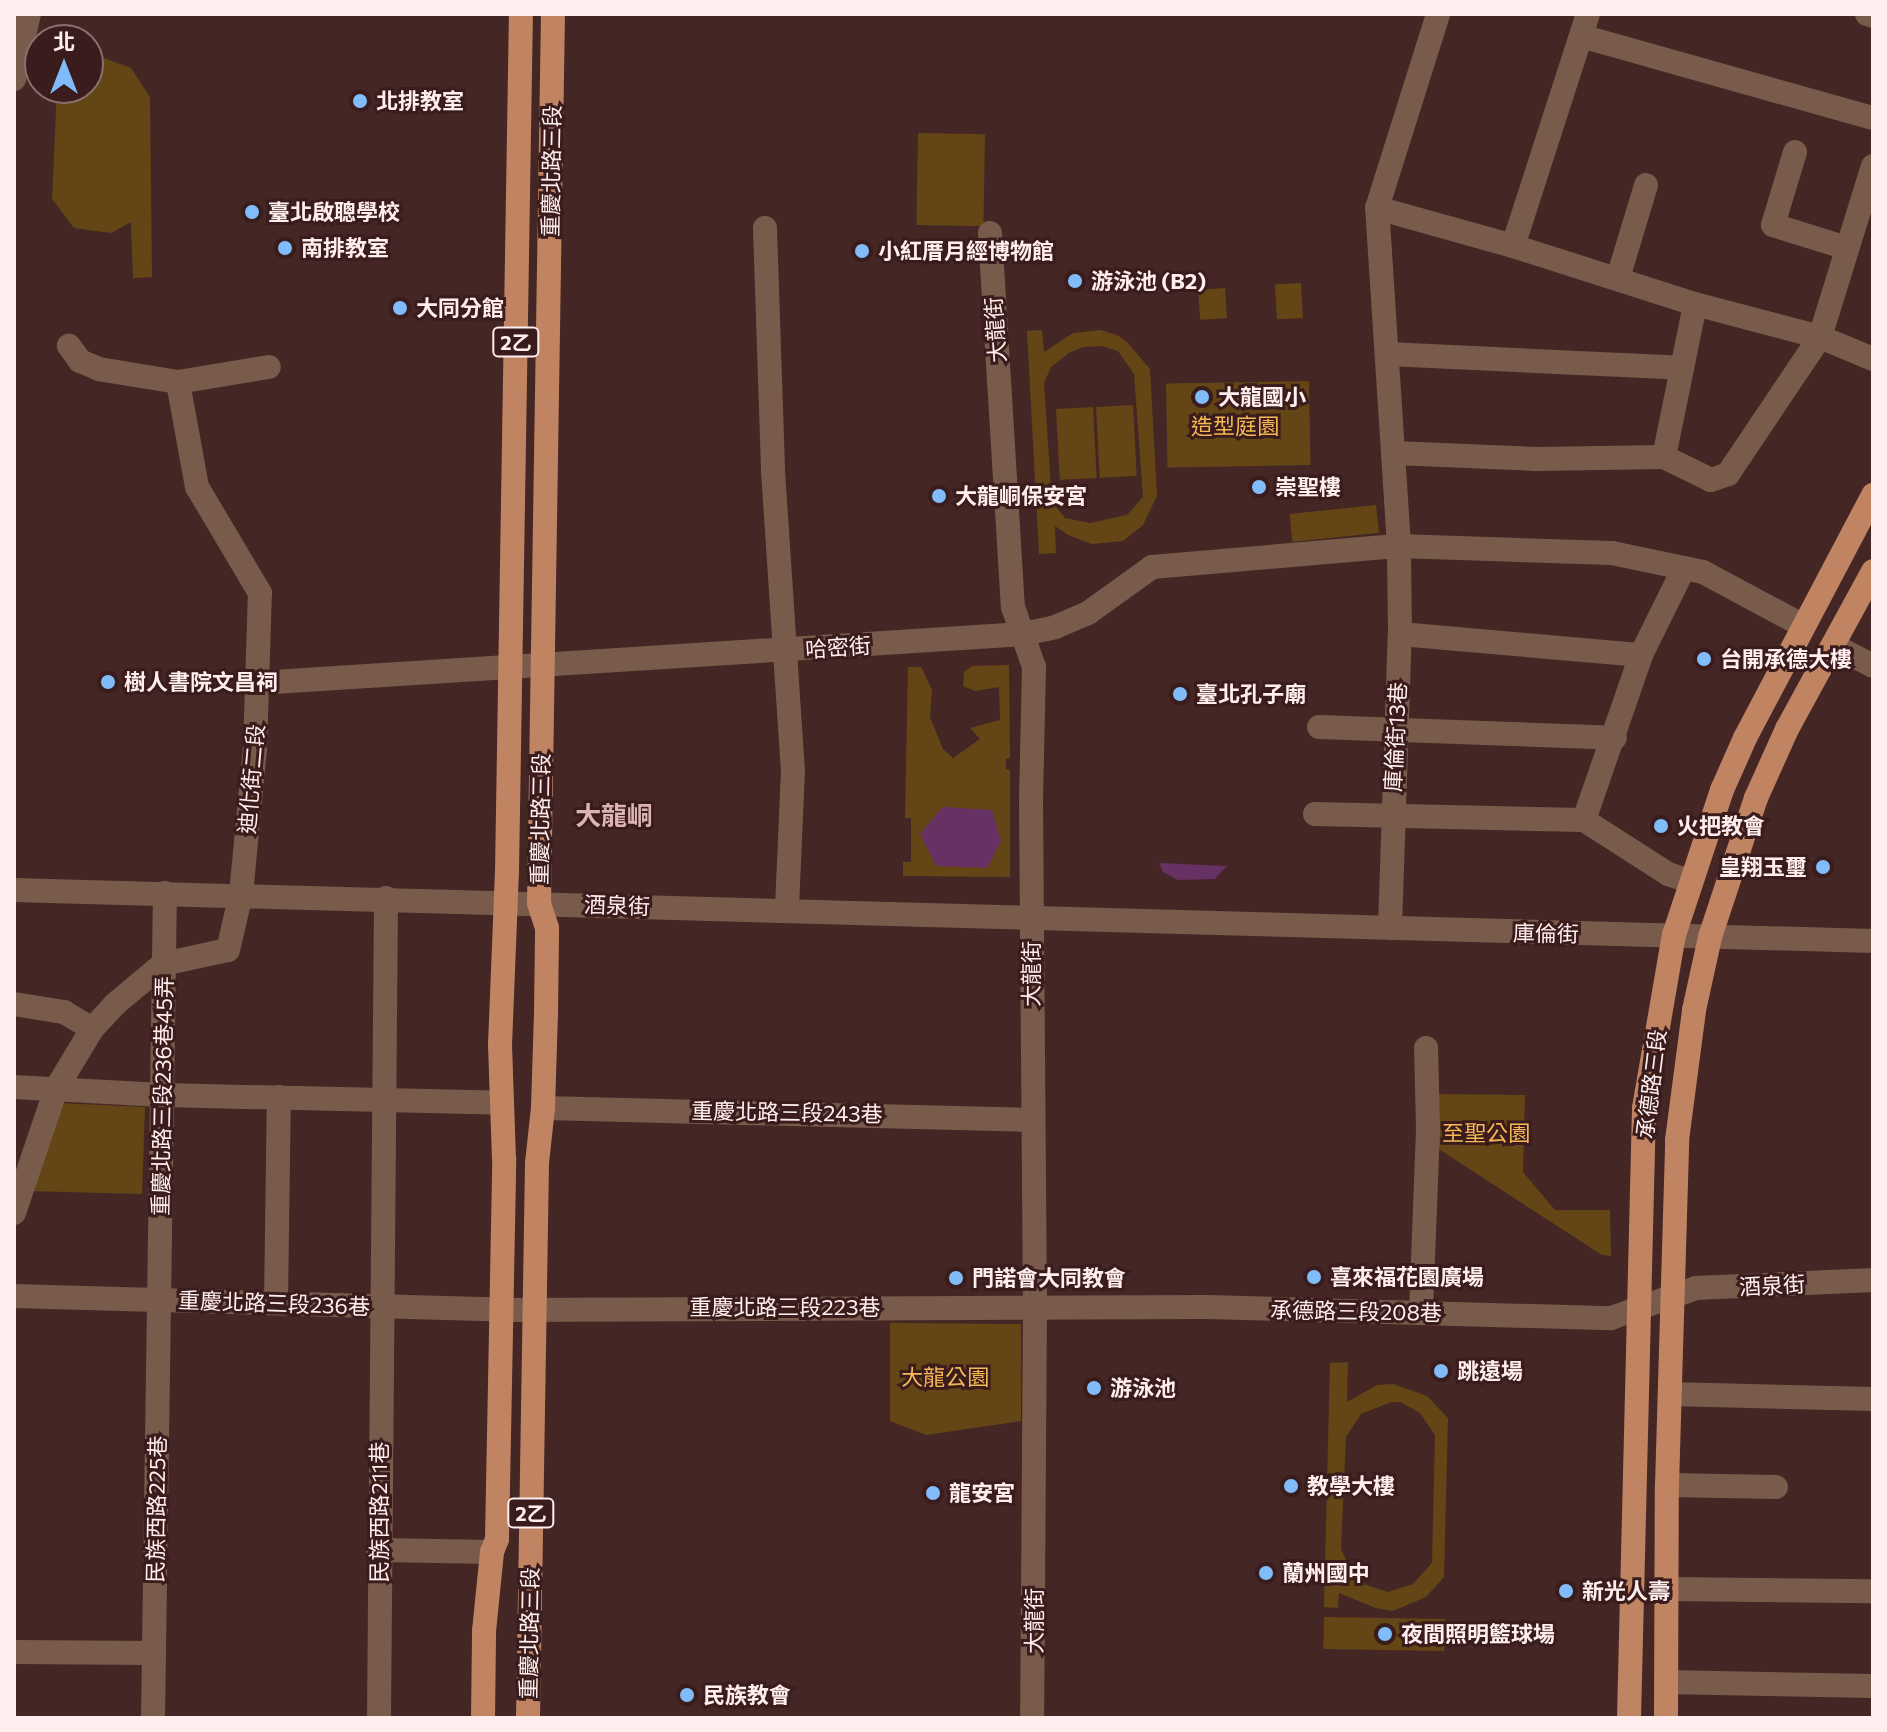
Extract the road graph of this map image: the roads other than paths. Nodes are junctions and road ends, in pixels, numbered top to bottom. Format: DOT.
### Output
graph roads {
  1 [pos="29,14"];
  2 [pos="521,14"];
  3 [pos="553,14"];
  4 [pos="1438,14"];
  5 [pos="1867,14"];
  6 [pos="1873,16"];
  7 [pos="1584,25"];
  8 [pos="14,79"];
  9 [pos="1873,118"];
  10 [pos="1795,152"];
  11 [pos="1873,166"];
  12 [pos="1646,185"];
  13 [pos="1377,208"];
  14 [pos="765,228"];
  15 [pos="990,233"];
  16 [pos="1513,246"];
  17 [pos="1847,248"];
  18 [pos="1618,278"];
  19 [pos="1695,304"];
  20 [pos="1820,337"];
  21 [pos="69,346"];
  22 [pos="1388,354"];
  23 [pos="1873,359"];
  24 [pos="269,367"];
  25 [pos="1682,368"];
  26 [pos="178,382"];
  27 [pos="1394,453"];
  28 [pos="1664,457"];
  29 [pos="1873,495"];
  30 [pos="1399,546"];
  31 [pos="1684,568"];
  32 [pos="1873,571"];
  33 [pos="1802,625"];
  34 [pos="1023,634"];
  35 [pos="1400,634"];
  36 [pos="1833,645"];
  37 [pos="787,651"];
  38 [pos="1641,655"];
  39 [pos="1873,666"];
  40 [pos="543,667"];
  41 [pos="511,669"];
  42 [pos="258,683"];
  43 [pos="1319,727"];
  44 [pos="1395,728"];
  45 [pos="1615,738"];
  46 [pos="1315,814"];
  47 [pos="1391,815"];
  48 [pos="1584,820"];
  49 [pos="1690,881"];
  50 [pos="14,890"];
  51 [pos="165,893"];
  52 [pos="241,894"];
  53 [pos="386,898"];
  54 [pos="505,902"];
  55 [pos="539,903"];
  56 [pos="787,910"];
  57 [pos="1031,918"];
  58 [pos="1220,923"];
  59 [pos="1390,928"];
  60 [pos="1674,935"];
  61 [pos="1710,937"];
  62 [pos="1873,941"];
  63 [pos="163,964"];
  64 [pos="14,1004"];
  65 [pos="92,1029"];
  66 [pos="1426,1048"];
  67 [pos="14,1087"];
  68 [pos="56,1089"];
  69 [pos="162,1095"];
  70 [pos="279,1097"];
  71 [pos="384,1100"];
  72 [pos="502,1103"];
  73 [pos="543,1108"];
  74 [pos="1031,1120"];
  75 [pos="14,1213"];
  76 [pos="1873,1280"];
  77 [pos="14,1296"];
  78 [pos="1673,1296"];
  79 [pos="159,1300"];
  80 [pos="276,1303"];
  81 [pos="381,1305"];
  82 [pos="1035,1306"];
  83 [pos="534,1309"];
  84 [pos="1638,1309"];
  85 [pos="501,1310"];
  86 [pos="1421,1312"];
  87 [pos="1670,1394"];
  88 [pos="1873,1399"];
  89 [pos="1667,1485"];
  90 [pos="1776,1487"];
  91 [pos="378,1550"];
  92 [pos="492,1552"];
  93 [pos="1667,1589"];
  94 [pos="1873,1591"];
  95 [pos="14,1652"];
  96 [pos="154,1653"];
  97 [pos="1667,1682"];
  98 [pos="1873,1686"];
  99 [pos="153,1718"];
  100 [pos="379,1718"];
  101 [pos="483,1718"];
  102 [pos="528,1718"];
  103 [pos="1032,1718"];
  104 [pos="1629,1718"];
  105 [pos="1666,1718"];
  1 -- 8 [label="street"];
  2 -- 41 [label="main road, 重慶北路三段 / 2乙"];
  3 -- 40 [label="main road, 重慶北路三段 / 2乙"];
  4 -- 13 [label="street"];
  5 -- 6 [label="street"];
  7 -- 9 [label="street"];
  7 -- 16 [label="street"];
  10 -- 17 [label="street"];
  11 -- 17 [label="street"];
  12 -- 18 [label="street"];
  13 -- 16 [label="street"];
  13 -- 22 [label="street, 庫倫街13巷"];
  14 -- 37 [label="street"];
  15 -- 34 [label="street, 大龍街"];
  16 -- 18 [label="street"];
  17 -- 20 [label="street"];
  18 -- 19 [label="street"];
  19 -- 20 [label="street"];
  19 -- 25 [label="street"];
  20 -- 23 [label="street"];
  20 -- 28 [label="street"];
  21 -- 26 [label="street"];
  22 -- 25 [label="street"];
  22 -- 27 [label="street, 庫倫街13巷"];
  24 -- 26 [label="street"];
  25 -- 28 [label="street"];
  26 -- 42 [label="street, 迪化街二段"];
  27 -- 28 [label="street"];
  27 -- 30 [label="street, 庫倫街13巷"];
  29 -- 33 [label="main road, 承德路三段"];
  30 -- 31 [label="street, 哈密街"];
  30 -- 34 [label="street, 哈密街"];
  30 -- 35 [label="street, 庫倫街13巷"];
  31 -- 33 [label="street, 哈密街"];
  31 -- 38 [label="street"];
  32 -- 36 [label="main road, 承德路三段"];
  33 -- 49 [label="main road, 承德路三段"];
  34 -- 37 [label="street, 哈密街"];
  34 -- 57 [label="street, 大龍街"];
  35 -- 38 [label="street"];
  35 -- 44 [label="street, 庫倫街13巷"];
  36 -- 39 [label="street"];
  36 -- 61 [label="main road, 承德路三段"];
  37 -- 40 [label="street, 哈密街"];
  37 -- 56 [label="street"];
  38 -- 45 [label="street"];
  40 -- 41 [label="street, 哈密街"];
  40 -- 55 [label="main road, 重慶北路三段 / 2乙"];
  41 -- 42 [label="street, 哈密街"];
  41 -- 54 [label="main road, 重慶北路三段 / 2乙"];
  42 -- 52 [label="street, 迪化街二段"];
  43 -- 44 [label="street"];
  44 -- 45 [label="street"];
  44 -- 47 [label="street, 庫倫街13巷"];
  45 -- 48 [label="street"];
  46 -- 47 [label="street"];
  47 -- 48 [label="street"];
  47 -- 59 [label="street, 庫倫街13巷"];
  48 -- 49 [label="street"];
  49 -- 60 [label="main road, 承德路三段"];
  50 -- 51 [label="street, 酒泉街"];
  51 -- 52 [label="street, 酒泉街"];
  51 -- 63 [label="street, 重慶北路三段236巷45弄"];
  52 -- 53 [label="street, 酒泉街"];
  52 -- 63 [label="street, 迪化街二段"];
  53 -- 54 [label="street, 酒泉街"];
  53 -- 71 [label="street, 民族西路211巷"];
  54 -- 55 [label="street, 酒泉街"];
  54 -- 72 [label="main road, 重慶北路三段 / 2乙"];
  55 -- 56 [label="street, 酒泉街"];
  55 -- 73 [label="main road, 重慶北路三段 / 2乙"];
  56 -- 57 [label="street, 酒泉街"];
  57 -- 58 [label="street, 酒泉街"];
  57 -- 74 [label="street, 大龍街"];
  58 -- 59 [label="street, 庫倫街"];
  59 -- 60 [label="street, 庫倫街"];
  60 -- 61 [label="street, 庫倫街"];
  60 -- 84 [label="main road, 承德路三段"];
  61 -- 62 [label="street, 庫倫街"];
  61 -- 78 [label="main road, 承德路三段"];
  63 -- 65 [label="street, 迪化街二段"];
  63 -- 69 [label="street, 重慶北路三段236巷45弄"];
  64 -- 65 [label="street"];
  65 -- 68 [label="street, 迪化街二段"];
  66 -- 86 [label="street"];
  67 -- 68 [label="street"];
  68 -- 69 [label="street"];
  68 -- 75 [label="street, 迪化街二段"];
  69 -- 70 [label="street"];
  69 -- 79 [label="street, 重慶北路三段236巷45弄"];
  70 -- 71 [label="street"];
  70 -- 80 [label="street"];
  71 -- 72 [label="street"];
  71 -- 81 [label="street, 民族西路211巷"];
  72 -- 85 [label="main road, 重慶北路三段 / 2乙"];
  73 -- 74 [label="street, 重慶北路三段243巷"];
  73 -- 83 [label="main road, 重慶北路三段 / 2乙"];
  74 -- 82 [label="street, 大龍街"];
  76 -- 78 [label="street, 酒泉街"];
  77 -- 79 [label="street, 重慶北路三段236巷"];
  78 -- 84 [label="street, 承德路三段208巷"];
  78 -- 87 [label="main road, 承德路三段"];
  79 -- 80 [label="street, 重慶北路三段236巷"];
  79 -- 96 [label="street, 民族西路225巷"];
  80 -- 81 [label="street, 重慶北路三段236巷"];
  81 -- 85 [label="street, 重慶北路三段236巷"];
  81 -- 91 [label="street, 民族西路211巷"];
  82 -- 83 [label="street, 重慶北路三段223巷"];
  82 -- 86 [label="street, 承德路三段208巷"];
  82 -- 103 [label="street, 大龍街"];
  83 -- 85 [label="street, 重慶北路三段236巷"];
  83 -- 102 [label="main road, 重慶北路三段 / 2乙"];
  84 -- 86 [label="street, 承德路三段208巷"];
  84 -- 104 [label="main road, 承德路三段"];
  85 -- 92 [label="main road, 重慶北路三段 / 2乙"];
  87 -- 88 [label="street"];
  87 -- 89 [label="main road, 承德路三段"];
  89 -- 90 [label="street"];
  89 -- 93 [label="main road, 承德路三段"];
  91 -- 92 [label="street"];
  91 -- 100 [label="street, 民族西路211巷"];
  92 -- 101 [label="main road, 重慶北路三段 / 2乙"];
  93 -- 94 [label="street"];
  93 -- 97 [label="main road, 承德路三段"];
  95 -- 96 [label="street"];
  96 -- 99 [label="street, 民族西路225巷"];
  97 -- 98 [label="street"];
  97 -- 105 [label="main road, 承德路三段"];
}
